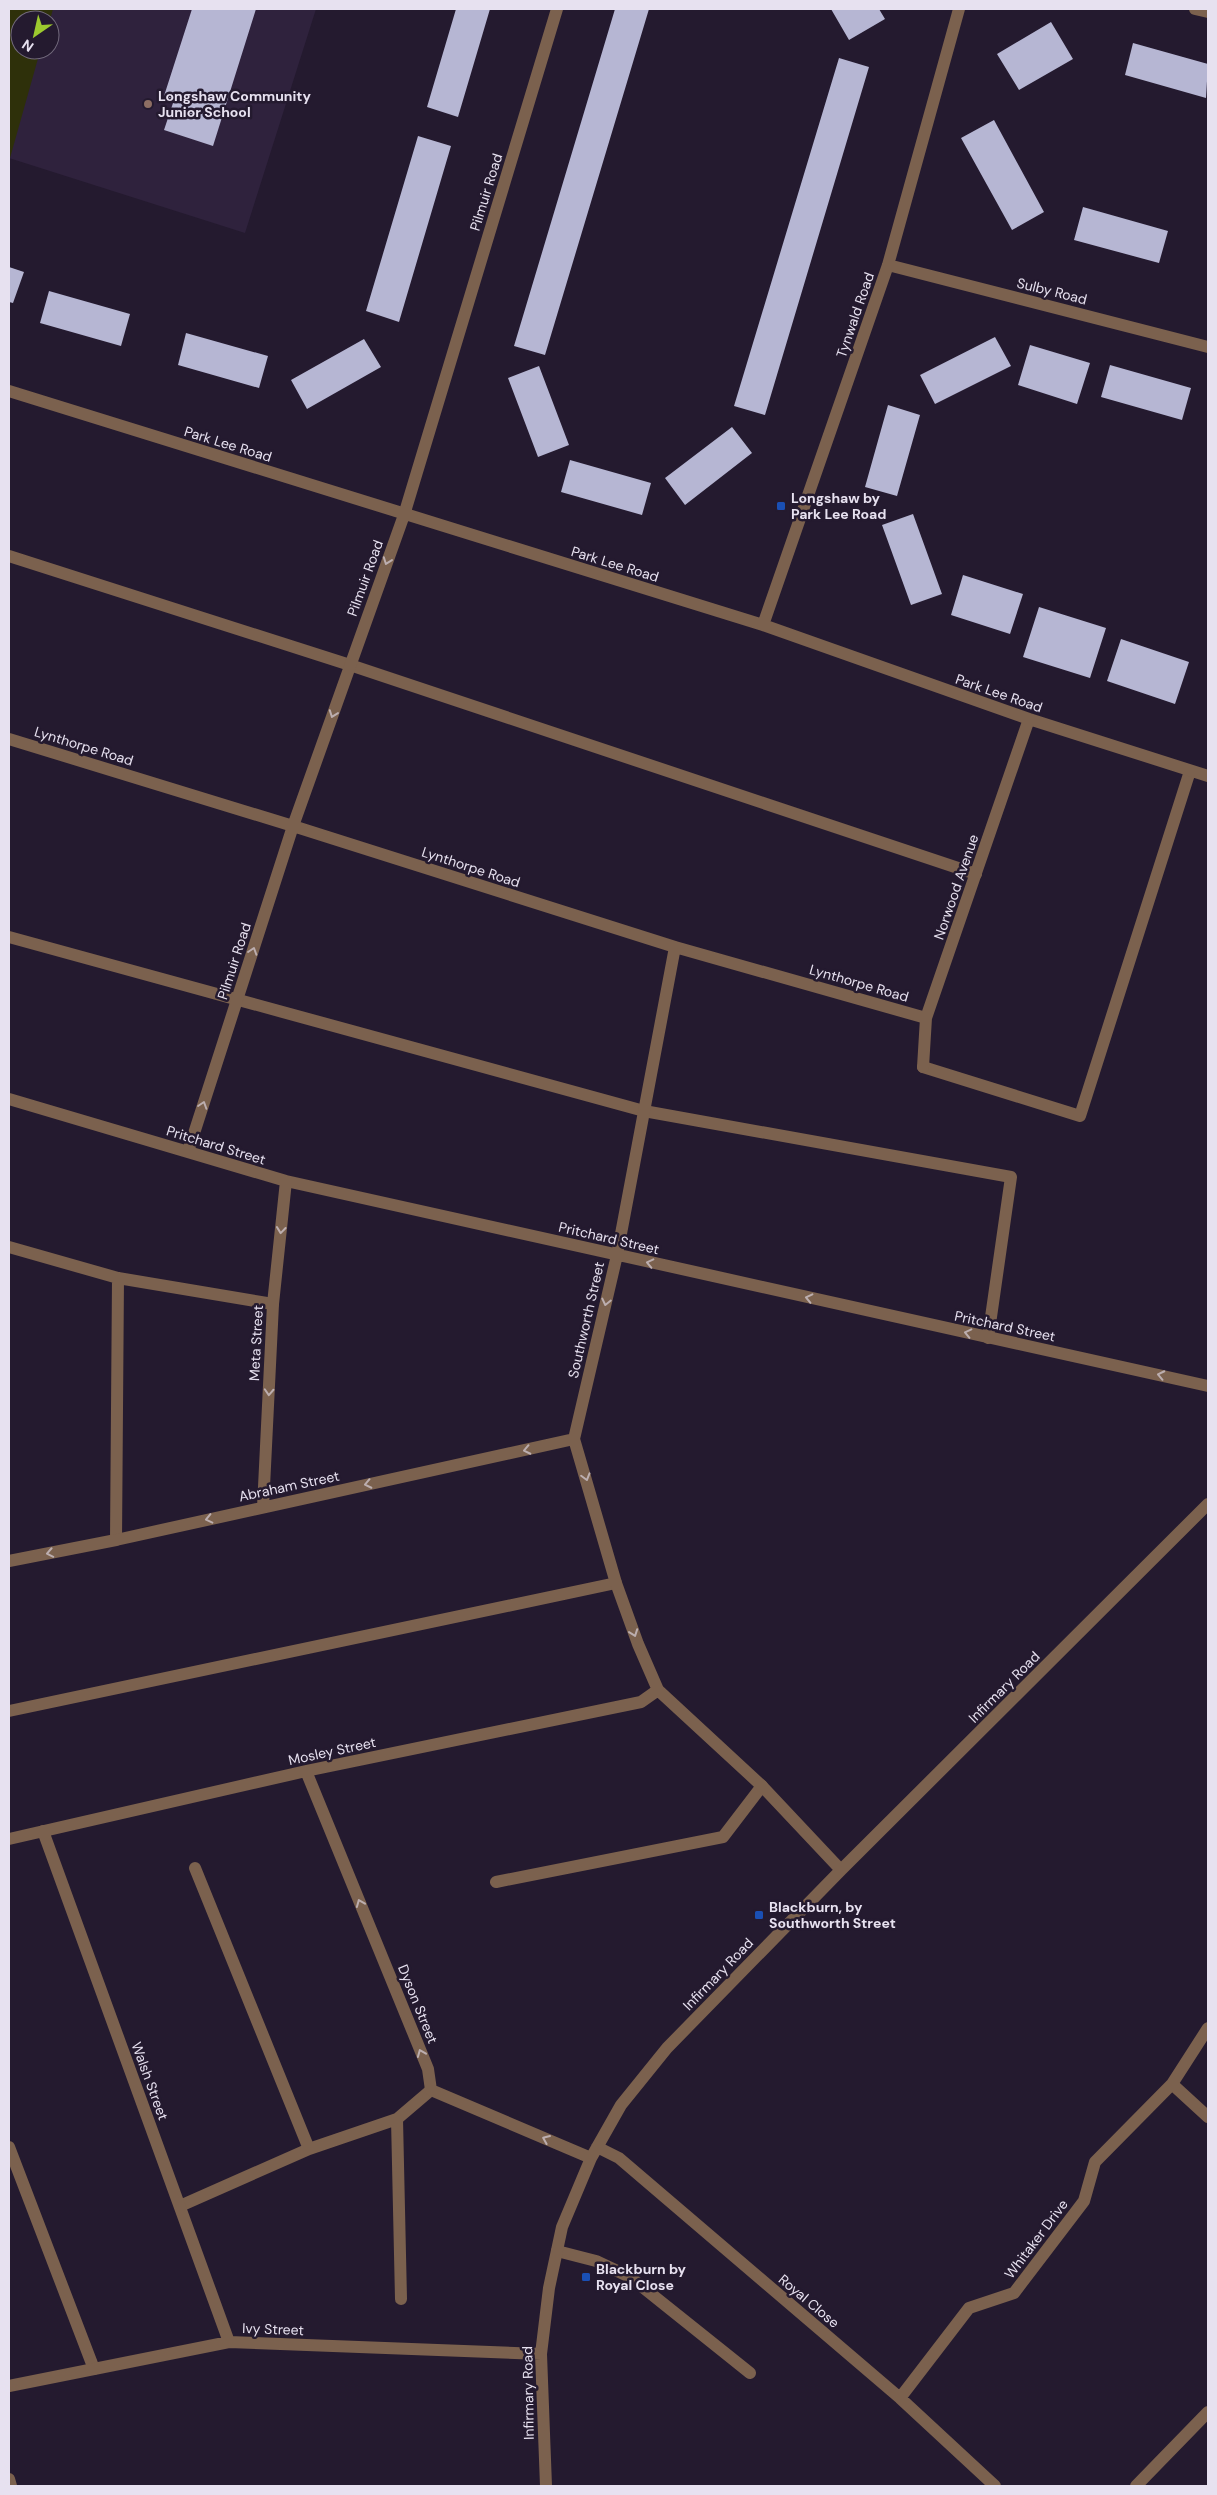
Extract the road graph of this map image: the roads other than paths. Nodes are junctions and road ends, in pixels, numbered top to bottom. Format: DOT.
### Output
graph roads {
  1 [pos="557,9"];
  2 [pos="958,9"];
  3 [pos="1195,9"];
  4 [pos="1208,12"];
  5 [pos="888,265"];
  6 [pos="1208,347"];
  7 [pos="9,391"];
  8 [pos="404,515"];
  9 [pos="9,556"];
  10 [pos="762,626"];
  11 [pos="350,665"];
  12 [pos="1029,719"];
  13 [pos="9,739"];
  14 [pos="1190,771"];
  15 [pos="1208,776"];
  16 [pos="293,826"];
  17 [pos="976,874"];
  18 [pos="9,937"];
  19 [pos="675,947"];
  20 [pos="237,999"];
  21 [pos="926,1018"];
  22 [pos="9,1099"];
  23 [pos="644,1112"];
  24 [pos="188,1152"];
  25 [pos="286,1181"];
  26 [pos="9,1248"];
  27 [pos="616,1255"];
  28 [pos="118,1278"];
  29 [pos="273,1304"];
  30 [pos="988,1338"];
  31 [pos="1208,1386"];
  32 [pos="574,1439"];
  33 [pos="1208,1504"];
  34 [pos="262,1507"];
  35 [pos="116,1540"];
  36 [pos="9,1561"];
  37 [pos="616,1583"];
  38 [pos="658,1690"];
  39 [pos="9,1711"];
  40 [pos="306,1771"];
  41 [pos="762,1786"];
  42 [pos="43,1831"];
  43 [pos="9,1839"];
  44 [pos="195,1868"];
  45 [pos="841,1870"];
  46 [pos="496,1882"];
  47 [pos="1208,2028"];
  48 [pos="1172,2084"];
  49 [pos="432,2090"];
  50 [pos="1208,2117"];
  51 [pos="398,2119"];
  52 [pos="9,2147"];
  53 [pos="309,2149"];
  54 [pos="594,2152"];
  55 [pos="180,2206"];
  56 [pos="557,2251"];
  57 [pos="402,2299"];
  58 [pos="229,2342"];
  59 [pos="540,2354"];
  60 [pos="94,2369"];
  61 [pos="750,2373"];
  62 [pos="9,2386"];
  63 [pos="900,2398"];
  64 [pos="1208,2412"];
  65 [pos="9,2479"];
  66 [pos="11,2486"];
  67 [pos="546,2486"];
  68 [pos="995,2486"];
  69 [pos="1136,2486"];
  1 -- 8 [label="street, Pilmuir Road"];
  2 -- 5 [label="street, Tynwald Road"];
  3 -- 4 [label="street"];
  5 -- 6 [label="street, Sulby Road"];
  5 -- 10 [label="street, Tynwald Road"];
  7 -- 8 [label="street, Park Lee Road"];
  8 -- 10 [label="street, Park Lee Road"];
  8 -- 11 [label="street, Pilmuir Road, one-way"];
  9 -- 11 [label="street"];
  10 -- 12 [label="street, Park Lee Road"];
  11 -- 16 [label="street, Pilmuir Road, one-way"];
  11 -- 17 [label="street"];
  12 -- 14 [label="street, Park Lee Road"];
  12 -- 17 [label="street, Norwood Avenue"];
  13 -- 16 [label="street, Lynthorpe Road"];
  14 -- 15 [label="street, Park Lee Road"];
  14 -- 21 [label="street, Norwood Avenue"];
  16 -- 19 [label="street, Lynthorpe Road"];
  20 -- 16 [label="street, Pilmuir Road, one-way"];
  17 -- 21 [label="street, Norwood Avenue"];
  18 -- 20 [label="street"];
  19 -- 21 [label="street, Lynthorpe Road"];
  19 -- 23 [label="street, Southworth Street"];
  20 -- 23 [label="street"];
  24 -- 20 [label="street, Pilmuir Road, one-way"];
  22 -- 24 [label="street, Pritchard Street"];
  23 -- 27 [label="street, Southworth Street"];
  23 -- 30 [label="street"];
  24 -- 25 [label="street, Pritchard Street"];
  25 -- 27 [label="street, Pritchard Street"];
  25 -- 29 [label="street, Meta Street, one-way"];
  26 -- 28 [label="street"];
  30 -- 27 [label="street, Pritchard Street, one-way"];
  27 -- 32 [label="street, Southworth Street, one-way"];
  28 -- 29 [label="street"];
  28 -- 35 [label="street"];
  29 -- 34 [label="street, Meta Street, one-way"];
  31 -- 30 [label="street, Pritchard Street, one-way"];
  32 -- 34 [label="street, Abraham Street, one-way"];
  32 -- 37 [label="street, Southworth Street, one-way"];
  33 -- 45 [label="street, Infirmary Road"];
  34 -- 35 [label="street, Abraham Street, one-way"];
  35 -- 36 [label="street, Abraham Street, one-way"];
  37 -- 38 [label="street, Southworth Street, one-way"];
  37 -- 39 [label="street"];
  38 -- 40 [label="street, Mosley Street"];
  38 -- 41 [label="street"];
  40 -- 42 [label="street, Mosley Street"];
  49 -- 40 [label="street, Dyson Street, one-way"];
  41 -- 45 [label="street"];
  41 -- 46 [label="street"];
  42 -- 43 [label="street, Mosley Street"];
  42 -- 55 [label="street, Walsh Street"];
  44 -- 53 [label="street"];
  45 -- 54 [label="street, Infirmary Road"];
  47 -- 48 [label="street, Whitaker Drive"];
  48 -- 50 [label="street"];
  48 -- 63 [label="street, Whitaker Drive"];
  49 -- 51 [label="street"];
  54 -- 49 [label="street, one-way"];
  51 -- 53 [label="street"];
  51 -- 57 [label="street"];
  52 -- 60 [label="street"];
  53 -- 55 [label="street"];
  54 -- 56 [label="street, Infirmary Road"];
  54 -- 63 [label="street, Royal Close"];
  55 -- 58 [label="street, Walsh Street"];
  56 -- 59 [label="street, Infirmary Road"];
  56 -- 61 [label="street"];
  58 -- 59 [label="street, Ivy Street"];
  58 -- 60 [label="street, Ivy Street"];
  59 -- 67 [label="street, Infirmary Road"];
  60 -- 62 [label="street, Ivy Street"];
  63 -- 68 [label="street, Royal Close"];
  64 -- 69 [label="street"];
  65 -- 66 [label="street"];
}
